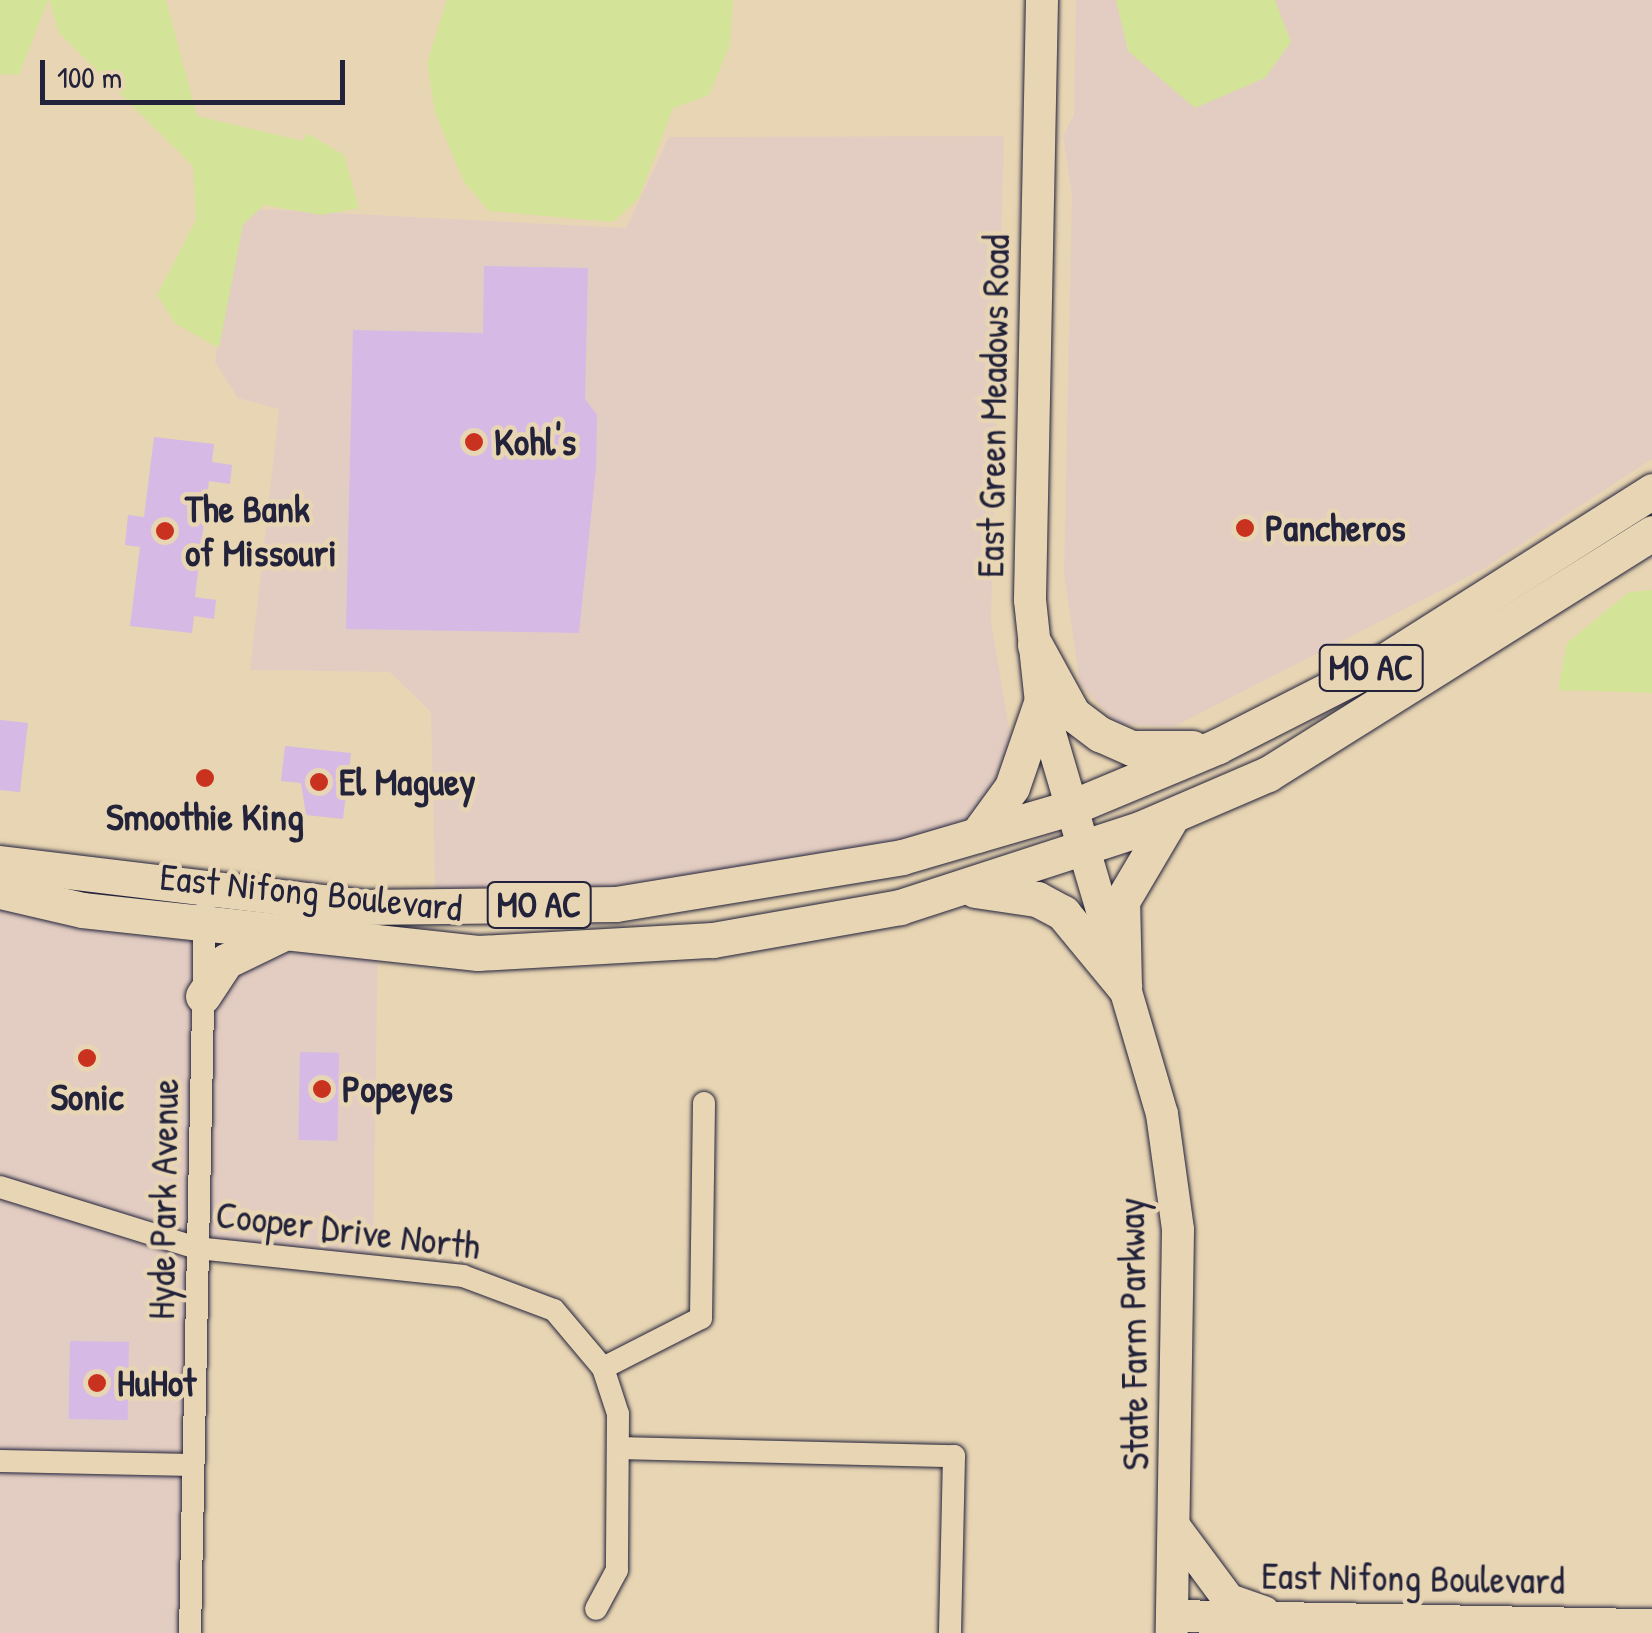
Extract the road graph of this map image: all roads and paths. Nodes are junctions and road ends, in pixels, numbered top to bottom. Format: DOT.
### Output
graph roads {
  1 [pos="1042,0"];
  2 [pos="1652,491"];
  3 [pos="1652,533"];
  4 [pos="1034,645"];
  5 [pos="1041,703"];
  6 [pos="1218,746"];
  7 [pos="1070,808"];
  8 [pos="1171,818"];
  9 [pos="977,835"];
  10 [pos="1082,848"];
  11 [pos="0,864"];
  12 [pos="960,889"];
  13 [pos="0,891"];
  14 [pos="205,904"];
  15 [pos="290,931"];
  16 [pos="1124,987"];
  17 [pos="203,996"];
  18 [pos="704,1103"];
  19 [pos="0,1187"];
  20 [pos="198,1248"];
  21 [pos="604,1368"];
  22 [pos="620,1448"];
  23 [pos="0,1462"];
  24 [pos="193,1465"];
  25 [pos="1174,1526"];
  26 [pos="596,1609"];
  27 [pos="1282,1618"];
  28 [pos="1173,1624"];
  29 [pos="1652,1625"];
  30 [pos="190,1633"];
  31 [pos="950,1633"];
  32 [pos="1246,1633"];
  1 -- 4 [label="street, East Green Meadows Road"];
  2 -- 6 [label="main road, MO AC"];
  3 -- 8 [label="main road, MO AC"];
  4 -- 5 [label="street, East Green Meadows Road"];
  4 -- 6 [label="main road"];
  5 -- 7 [label="street, East Green Meadows Road"];
  5 -- 9 [label="main road"];
  6 -- 7 [label="main road, MO AC"];
  7 -- 9 [label="main road, East Nifong Boulevard / MO AC"];
  7 -- 10 [label="street, State Farm Parkway"];
  8 -- 10 [label="main road, MO AC"];
  8 -- 16 [label="main road"];
  9 -- 14 [label="main road, East Nifong Boulevard / MO AC"];
  10 -- 12 [label="main road, East Nifong Boulevard / MO AC"];
  10 -- 16 [label="street, State Farm Parkway"];
  11 -- 14 [label="main road, East Nifong Boulevard / MO AC"];
  12 -- 15 [label="main road, East Nifong Boulevard / MO AC"];
  12 -- 16 [label="main road"];
  13 -- 14 [label="main road, East Nifong Boulevard / MO AC"];
  14 -- 15 [label="main road, East Nifong Boulevard / MO AC"];
  14 -- 17 [label="street, Hyde Park Avenue"];
  15 -- 17 [label="main road"];
  16 -- 25 [label="street, State Farm Parkway"];
  17 -- 20 [label="street, Hyde Park Avenue"];
  18 -- 21 [label="street"];
  19 -- 20 [label="street, Cooper Drive North"];
  20 -- 21 [label="street, Cooper Drive North"];
  20 -- 24 [label="street, Hyde Park Avenue"];
  21 -- 22 [label="street"];
  22 -- 26 [label="street"];
  22 -- 31 [label="street"];
  23 -- 24 [label="street"];
  24 -- 30 [label="street, Hyde Park Avenue"];
  25 -- 27 [label="street"];
  25 -- 28 [label="street, State Farm Parkway"];
  27 -- 28 [label="street, East Nifong Boulevard"];
  27 -- 29 [label="street, East Nifong Boulevard"];
  27 -- 32 [label="street"];
}
